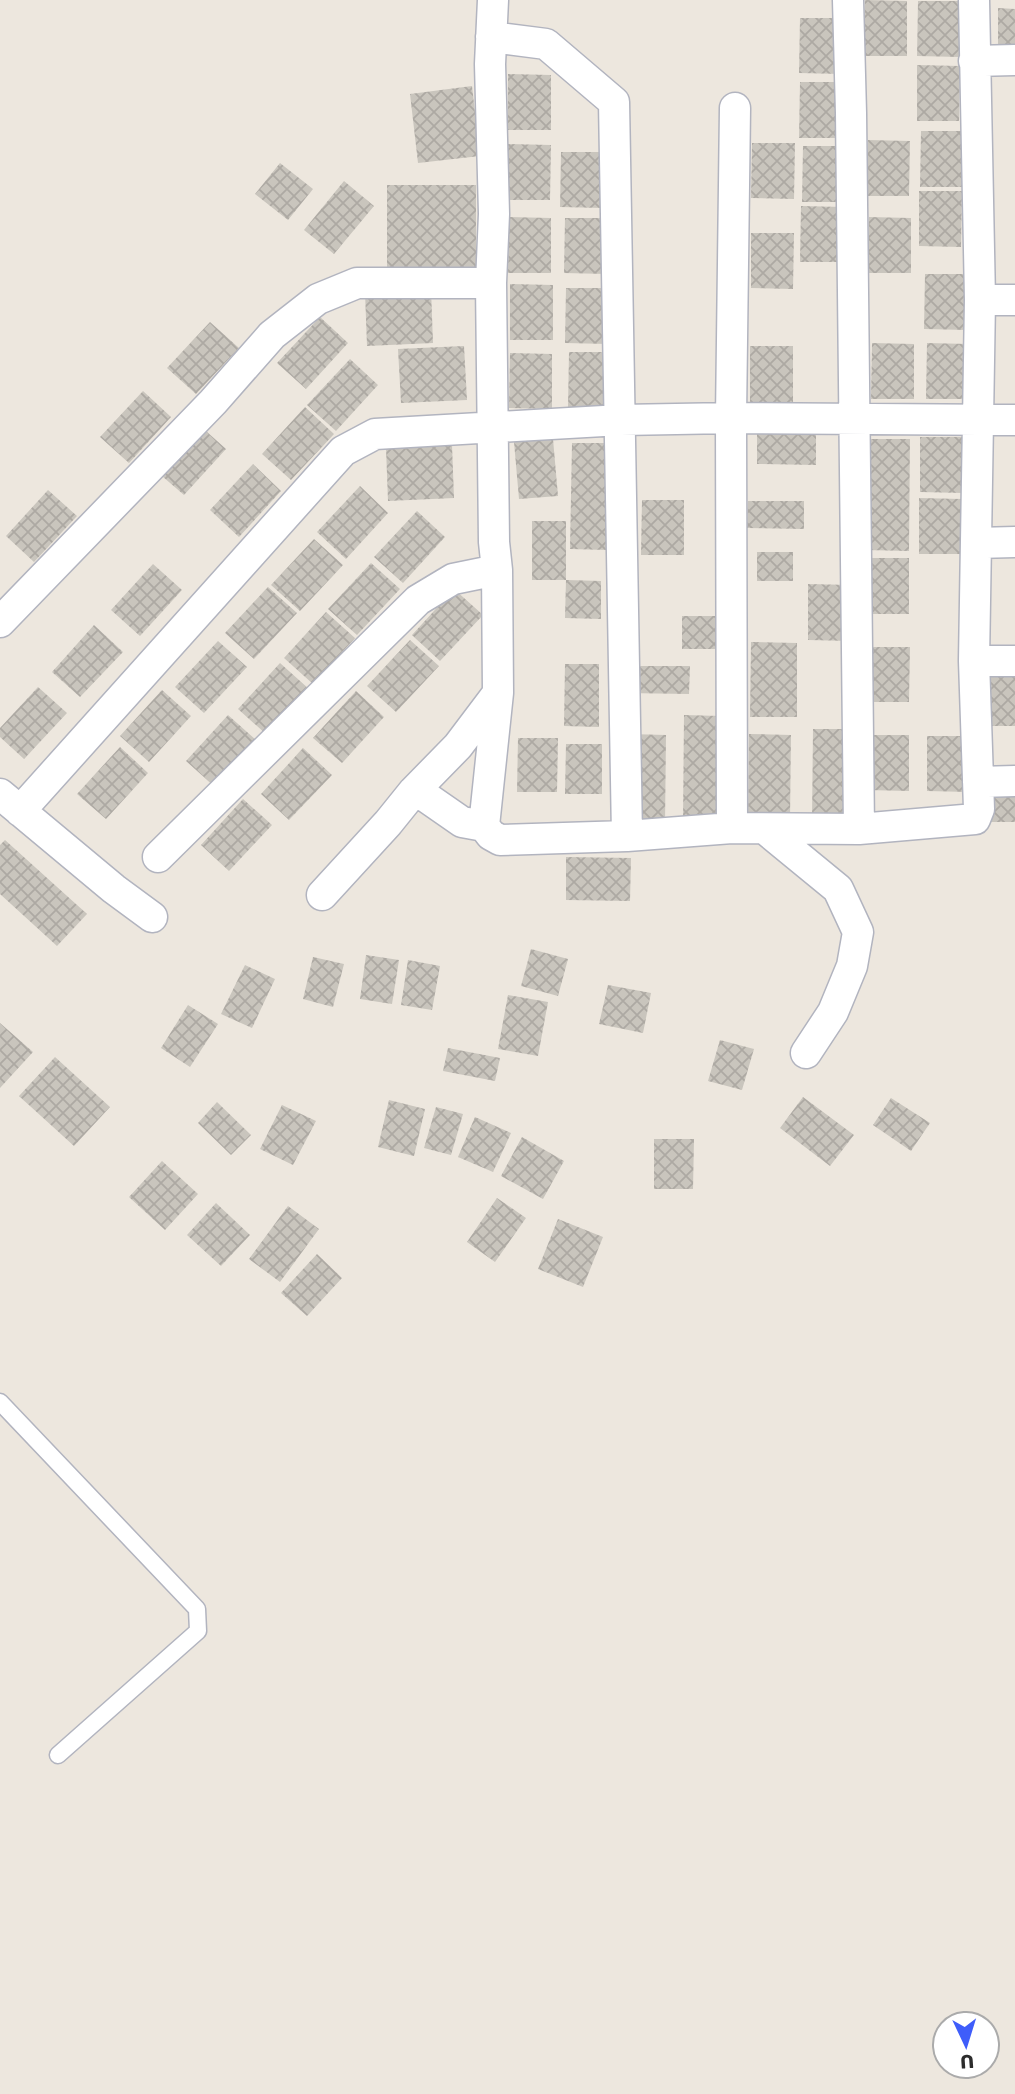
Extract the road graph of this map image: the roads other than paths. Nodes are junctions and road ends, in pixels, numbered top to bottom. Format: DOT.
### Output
graph roads {
  1 [pos="493,0"];
  2 [pos="848,0"];
  3 [pos="974,0"];
  4 [pos="491,37"];
  5 [pos="1015,60"];
  6 [pos="974,61"];
  7 [pos="735,108"];
  8 [pos="491,283"];
  9 [pos="980,300"];
  10 [pos="1015,300"];
  11 [pos="731,418"];
  12 [pos="853,419"];
  13 [pos="621,420"];
  14 [pos="979,420"];
  15 [pos="1015,420"];
  16 [pos="493,426"];
  17 [pos="1015,542"];
  18 [pos="977,543"];
  19 [pos="497,570"];
  20 [pos="0,622"];
  21 [pos="974,661"];
  22 [pos="1015,661"];
  23 [pos="498,693"];
  24 [pos="1015,781"];
  25 [pos="978,782"];
  26 [pos="413,792"];
  27 [pos="10,802"];
  28 [pos="484,826"];
  29 [pos="732,828"];
  30 [pos="765,829"];
  31 [pos="859,829"];
  32 [pos="627,836"];
  33 [pos="158,857"];
  34 [pos="322,895"];
  35 [pos="152,917"];
  36 [pos="806,1053"];
  37 [pos="0,1402"];
  38 [pos="58,1755"];
  1 -- 4 [label="street"];
  2 -- 12 [label="street"];
  3 -- 6 [label="street"];
  4 -- 8 [label="street"];
  4 -- 13 [label="street"];
  5 -- 6 [label="street"];
  6 -- 9 [label="street"];
  7 -- 11 [label="street"];
  8 -- 16 [label="street"];
  8 -- 20 [label="street"];
  9 -- 10 [label="street"];
  9 -- 14 [label="street"];
  11 -- 12 [label="street"];
  11 -- 13 [label="street"];
  11 -- 29 [label="street"];
  12 -- 14 [label="street"];
  12 -- 31 [label="street"];
  13 -- 16 [label="street"];
  13 -- 32 [label="street"];
  14 -- 15 [label="street"];
  14 -- 18 [label="street"];
  16 -- 19 [label="street"];
  16 -- 27 [label="street"];
  17 -- 18 [label="street"];
  18 -- 21 [label="street"];
  19 -- 23 [label="street"];
  19 -- 33 [label="street"];
  21 -- 22 [label="street"];
  21 -- 25 [label="street"];
  23 -- 26 [label="street"];
  23 -- 28 [label="street"];
  24 -- 25 [label="street"];
  25 -- 31 [label="street"];
  26 -- 28 [label="street"];
  26 -- 34 [label="street"];
  27 -- 35 [label="street"];
  28 -- 32 [label="street"];
  29 -- 30 [label="street"];
  29 -- 32 [label="street"];
  30 -- 31 [label="street"];
  30 -- 36 [label="street"];
  37 -- 38 [label="lane"];
}
